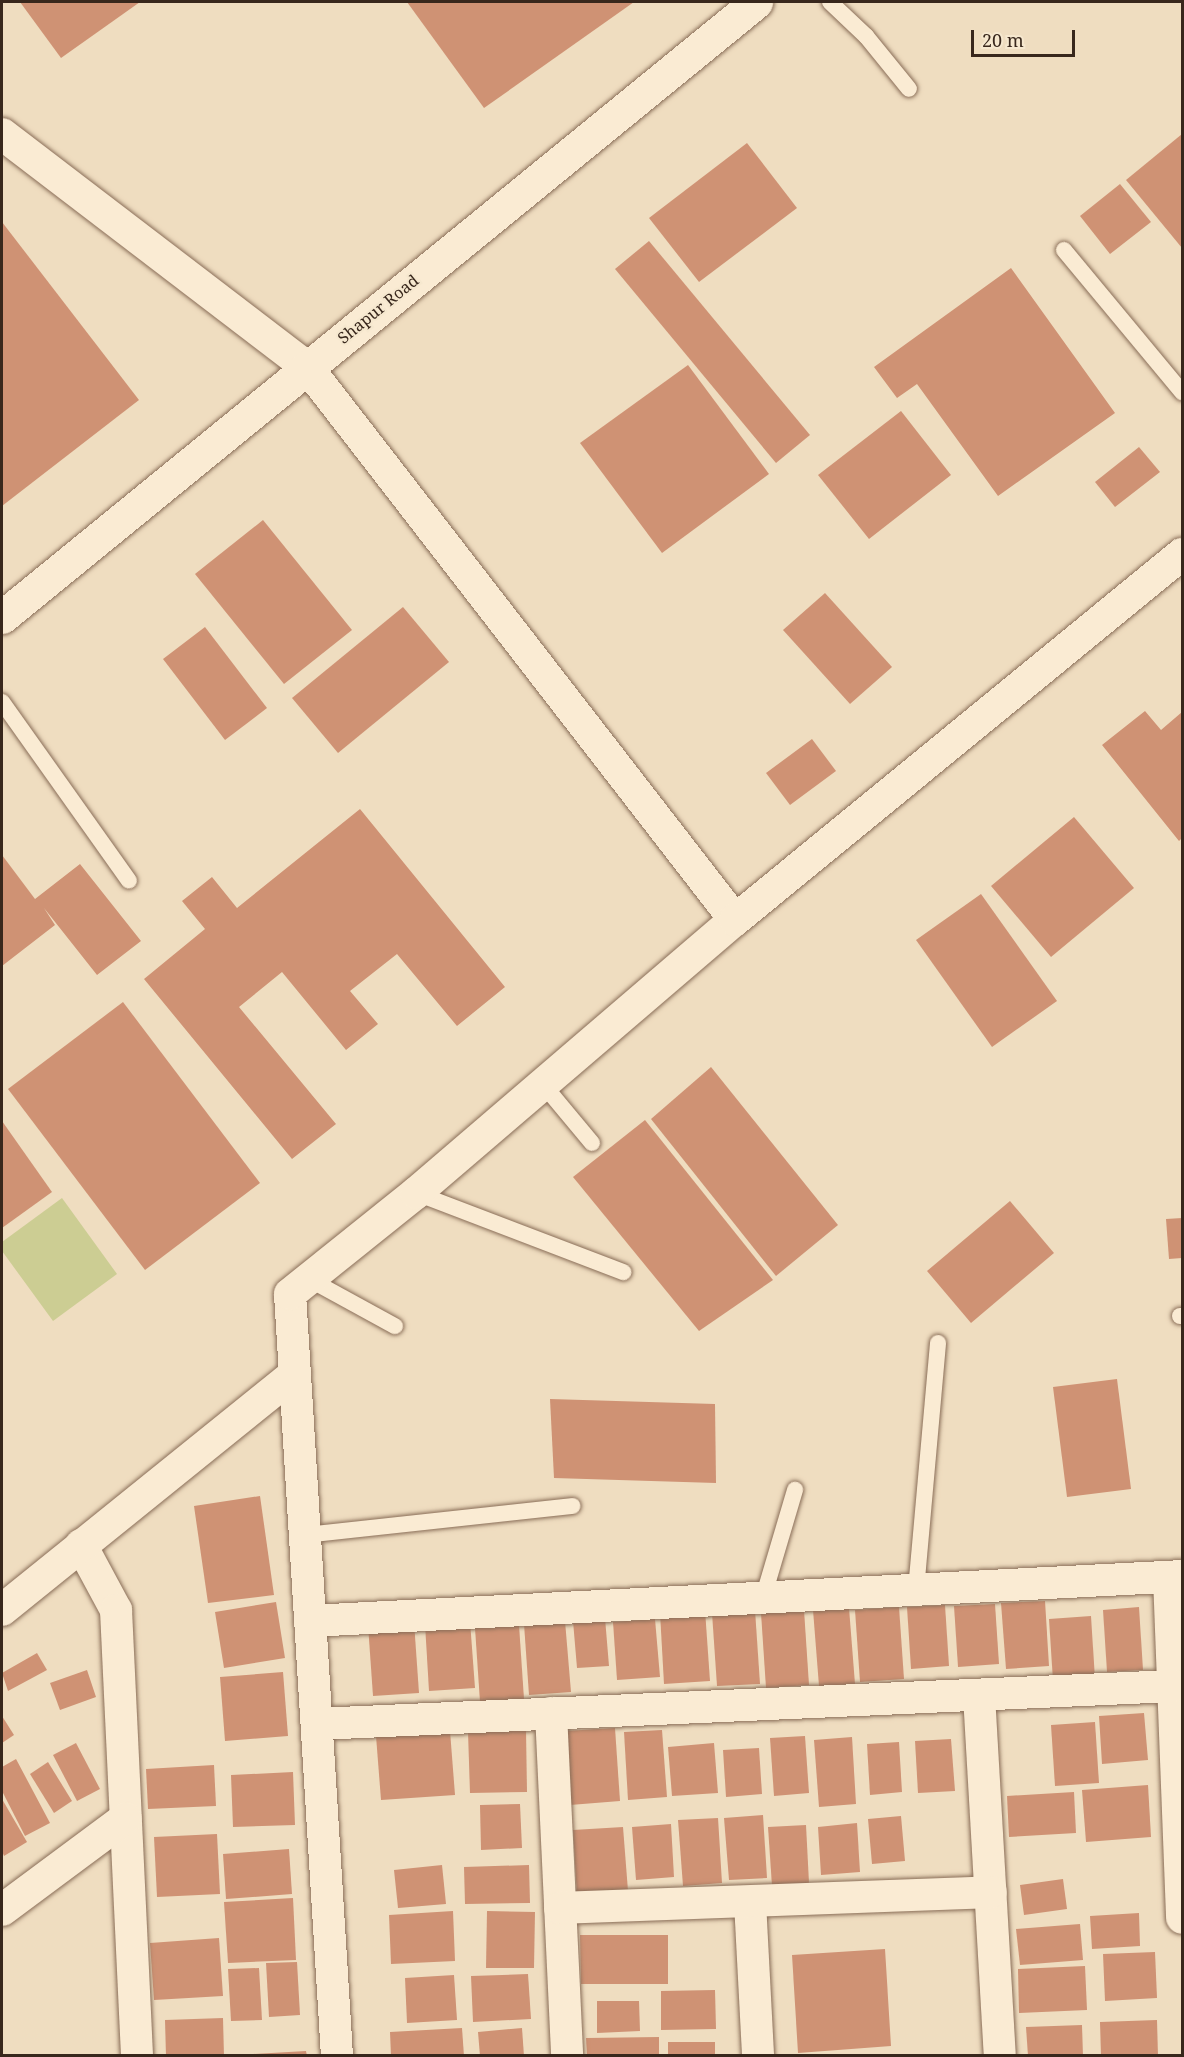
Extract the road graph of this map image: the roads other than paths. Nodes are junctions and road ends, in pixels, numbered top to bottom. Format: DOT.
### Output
graph roads {
  1 [pos="756,2"];
  2 [pos="830,2"];
  3 [pos="909,89"];
  4 [pos="2,134"];
  5 [pos="1064,250"];
  6 [pos="307,367"];
  7 [pos="1182,392"];
  8 [pos="1182,554"];
  9 [pos="2,617"];
  10 [pos="2,702"];
  11 [pos="129,881"];
  12 [pos="735,920"];
  13 [pos="542,1083"];
  14 [pos="592,1143"];
  15 [pos="416,1193"];
  16 [pos="623,1272"];
  17 [pos="309,1279"];
  18 [pos="395,1326"];
  19 [pos="938,1343"];
  20 [pos="295,1374"];
  21 [pos="795,1490"];
  22 [pos="572,1506"];
  23 [pos="305,1535"];
  24 [pos="81,1545"];
  25 [pos="1176,1577"];
  26 [pos="916,1590"];
  27 [pos="763,1598"];
  28 [pos="2,1610"];
  29 [pos="310,1621"];
  30 [pos="1173,1686"];
  31 [pos="979,1695"];
  32 [pos="551,1713"];
  33 [pos="317,1724"];
  34 [pos="126,1818"];
  35 [pos="990,1892"];
  36 [pos="750,1902"];
  37 [pos="560,1908"];
  38 [pos="2,1910"];
  39 [pos="1182,1918"];
  40 [pos="137,2055"];
  41 [pos="338,2055"];
  42 [pos="567,2055"];
  43 [pos="758,2055"];
  44 [pos="1000,2055"];
  1 -- 6 [label="street, Shapur Road"];
  2 -- 3 [label="lane"];
  4 -- 6 [label="street"];
  5 -- 7 [label="lane"];
  6 -- 9 [label="street, Shapur Road"];
  6 -- 12 [label="street"];
  8 -- 12 [label="street"];
  10 -- 11 [label="lane"];
  12 -- 13 [label="street"];
  13 -- 14 [label="lane"];
  13 -- 15 [label="street"];
  15 -- 16 [label="lane"];
  15 -- 17 [label="street"];
  17 -- 18 [label="lane"];
  17 -- 20 [label="street"];
  19 -- 26 [label="lane"];
  20 -- 23 [label="street"];
  20 -- 24 [label="street"];
  21 -- 27 [label="lane"];
  22 -- 23 [label="lane"];
  23 -- 29 [label="street"];
  24 -- 28 [label="street"];
  24 -- 34 [label="street"];
  25 -- 26 [label="street"];
  25 -- 30 [label="street"];
  26 -- 27 [label="street"];
  27 -- 29 [label="street"];
  29 -- 33 [label="street"];
  30 -- 31 [label="street"];
  30 -- 39 [label="street"];
  31 -- 32 [label="street"];
  31 -- 35 [label="street"];
  32 -- 33 [label="street"];
  32 -- 37 [label="street"];
  33 -- 41 [label="street"];
  34 -- 38 [label="street"];
  34 -- 40 [label="street"];
  35 -- 36 [label="street"];
  35 -- 44 [label="street"];
  36 -- 37 [label="street"];
  36 -- 43 [label="street"];
  37 -- 42 [label="street"];
}
